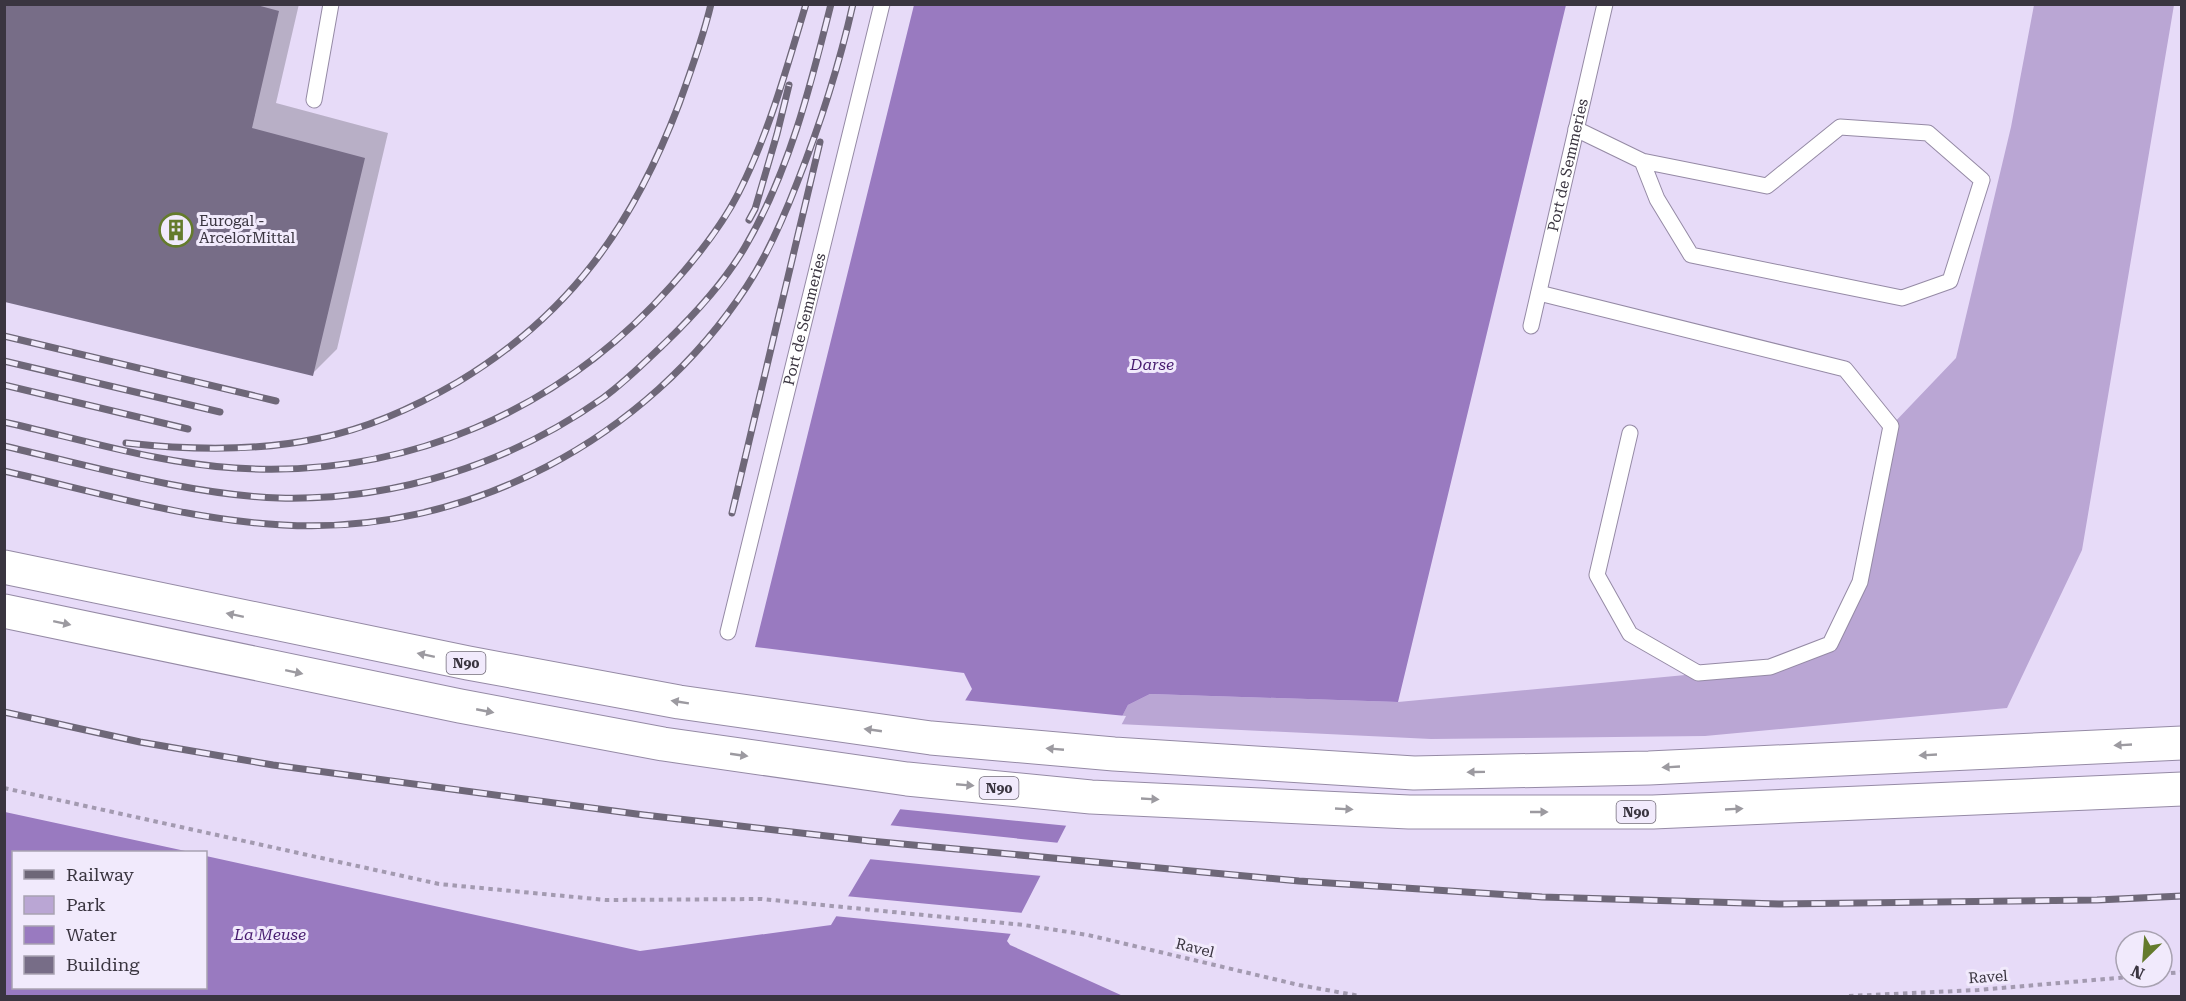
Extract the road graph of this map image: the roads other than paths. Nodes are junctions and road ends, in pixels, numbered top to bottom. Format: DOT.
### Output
graph roads {
  1 [pos="332,4"];
  2 [pos="882,4"];
  3 [pos="1605,4"];
  4 [pos="314,100"];
  5 [pos="1576,129"];
  6 [pos="1642,161"];
  7 [pos="1539,293"];
  8 [pos="1531,326"];
  9 [pos="1630,433"];
  10 [pos="4,567"];
  11 [pos="4,612"];
  12 [pos="728,632"];
  13 [pos="2181,743"];
  14 [pos="2181,789"];
  1 -- 4 [label="lane"];
  2 -- 12 [label="lane, Port de Semmeries"];
  3 -- 5 [label="lane, Port de Semmeries"];
  5 -- 6 [label="lane"];
  5 -- 7 [label="lane, Port de Semmeries"];
  6 -- 6 [label="lane"];
  7 -- 8 [label="lane, Port de Semmeries"];
  7 -- 9 [label="lane"];
  13 -- 10 [label="highway, N90, one-way"];
  11 -- 14 [label="highway, N90, one-way"];
}
